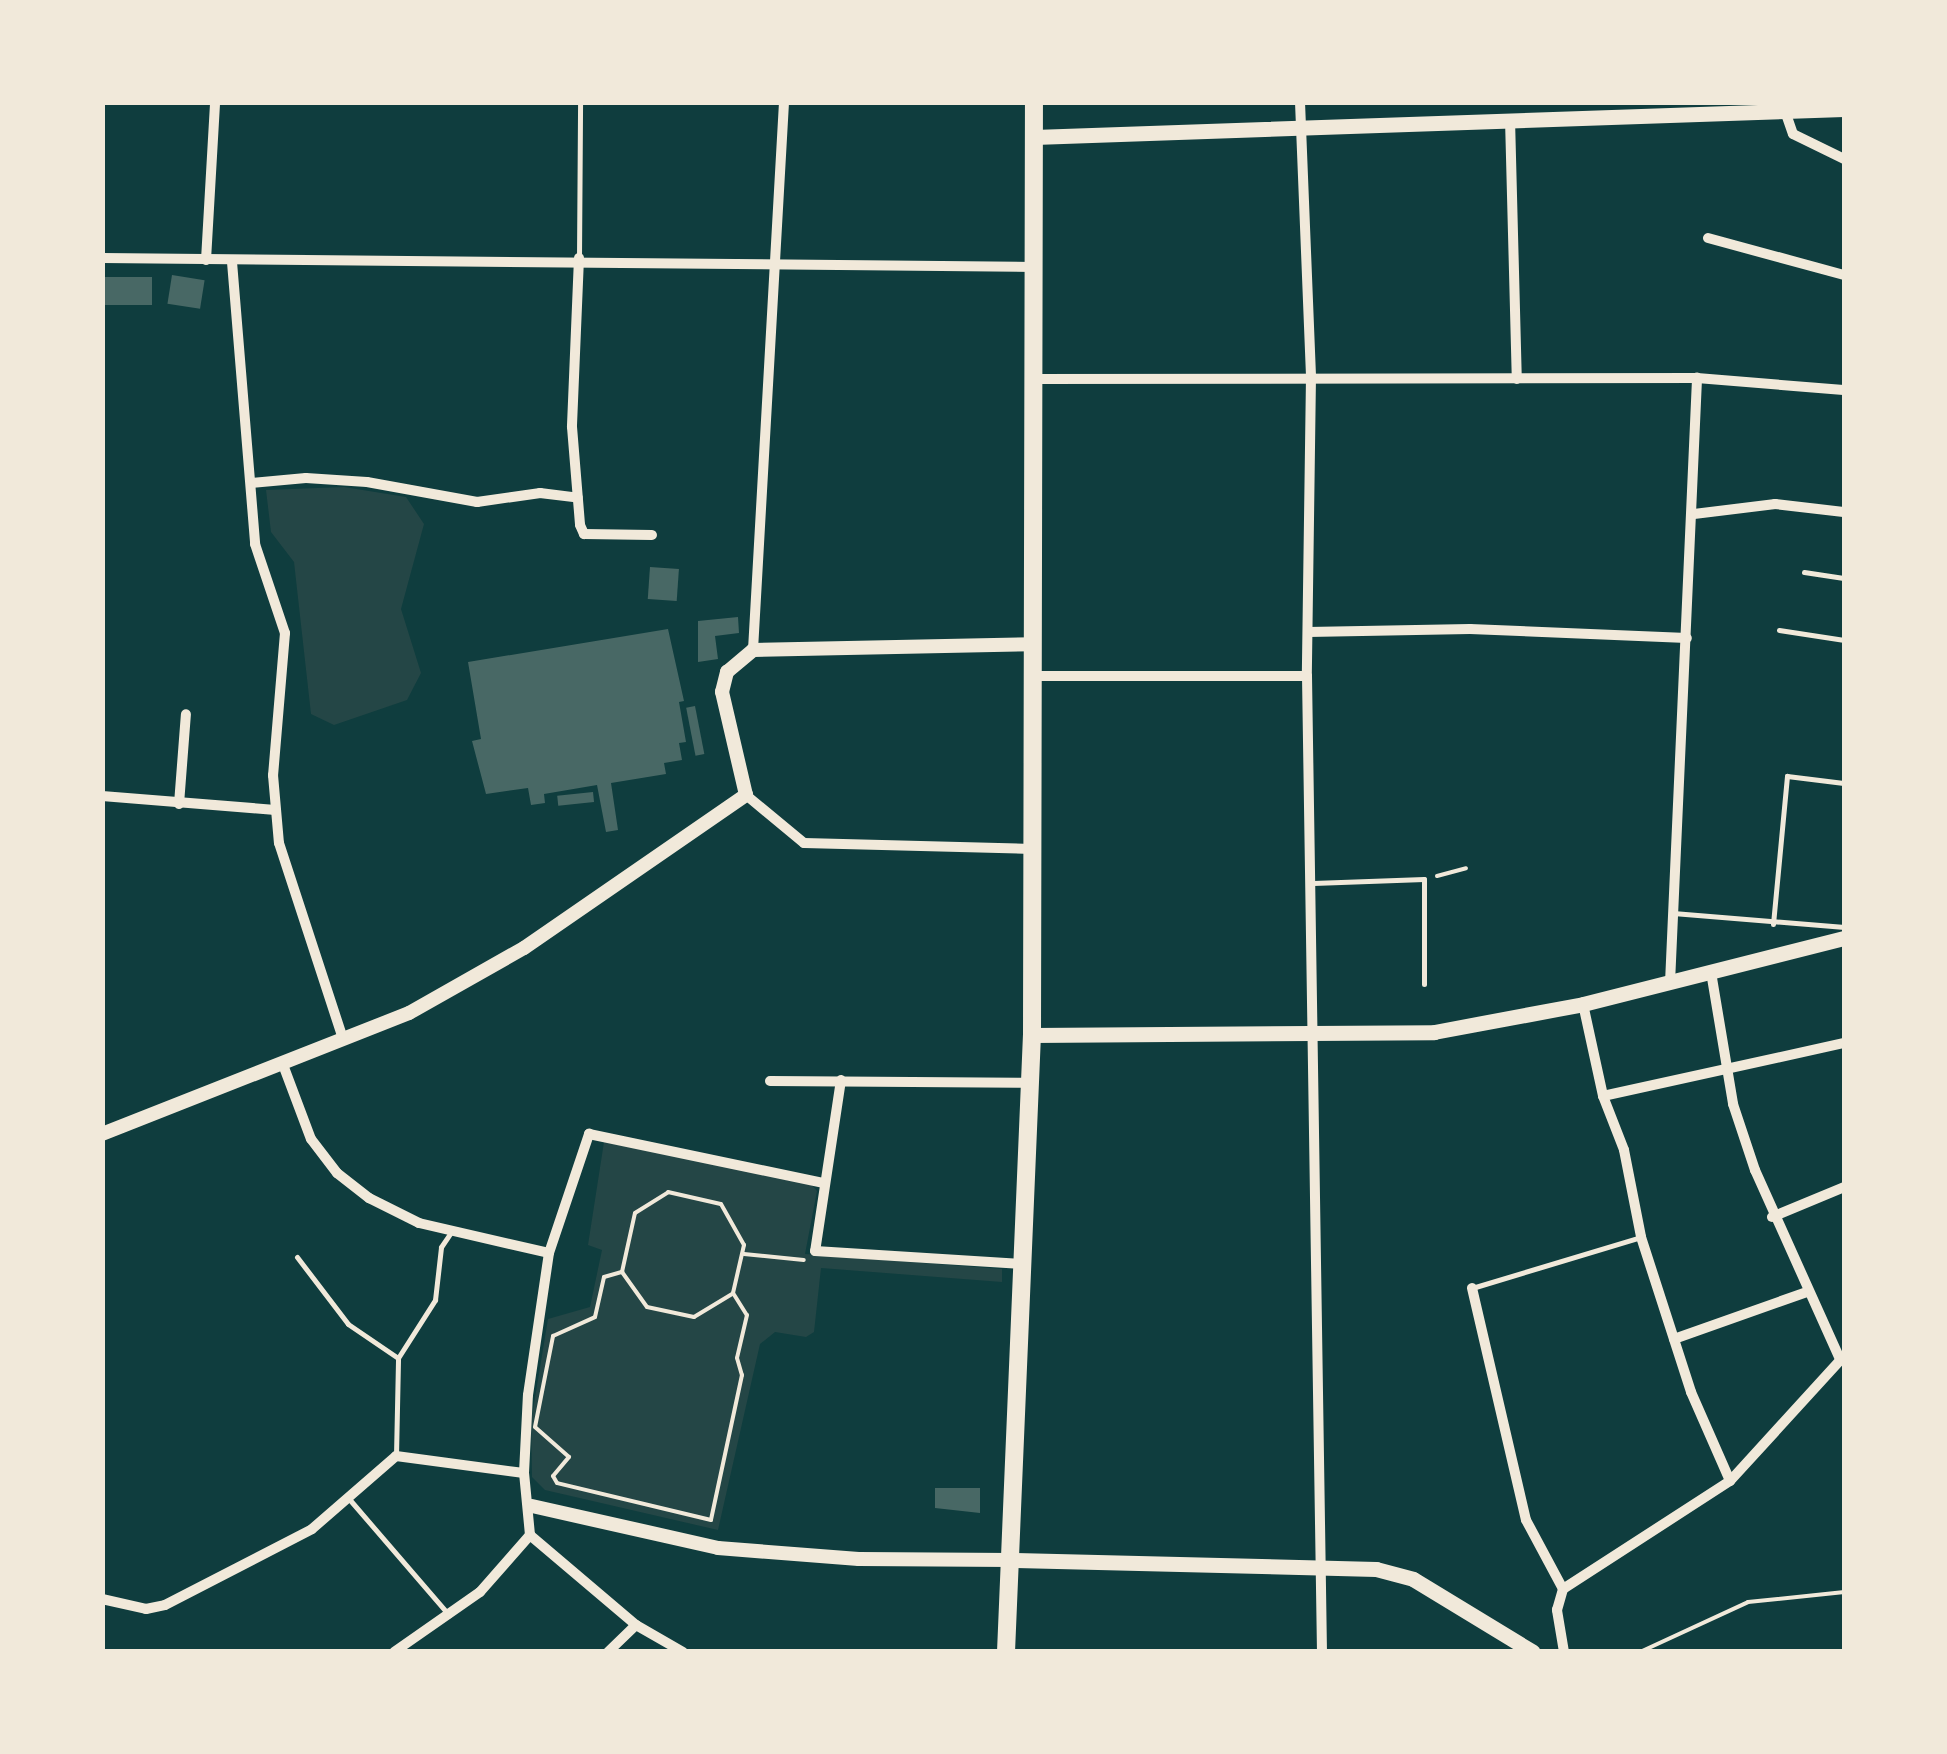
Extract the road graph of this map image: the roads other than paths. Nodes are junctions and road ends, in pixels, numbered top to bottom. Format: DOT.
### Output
graph roads {
  1 [pos="215,102"];
  2 [pos="580,102"];
  3 [pos="784,102"];
  4 [pos="1034,102"];
  5 [pos="1300,102"];
  6 [pos="1844,109"];
  7 [pos="1571,110"];
  8 [pos="1785,110"];
  9 [pos="1510,119"];
  10 [pos="1301,128"];
  11 [pos="1034,136"];
  12 [pos="1844,160"];
  13 [pos="1708,238"];
  14 [pos="102,258"];
  15 [pos="579,258"];
  16 [pos="206,260"];
  17 [pos="232,262"];
  18 [pos="775,262"];
  19 [pos="1034,266"];
  20 [pos="1844,276"];
  21 [pos="1311,376"];
  22 [pos="1697,378"];
  23 [pos="1034,379"];
  24 [pos="1517,380"];
  25 [pos="1844,390"];
  26 [pos="252,483"];
  27 [pos="578,498"];
  28 [pos="1844,512"];
  29 [pos="1694,514"];
  30 [pos="652,534"];
  31 [pos="1804,572"];
  32 [pos="1844,578"];
  33 [pos="1779,630"];
  34 [pos="1308,632"];
  35 [pos="1686,638"];
  36 [pos="1844,640"];
  37 [pos="1032,644"];
  38 [pos="753,650"];
  39 [pos="1032,676"];
  40 [pos="1307,676"];
  41 [pos="186,714"];
  42 [pos="1844,783"];
  43 [pos="746,795"];
  44 [pos="102,796"];
  45 [pos="179,804"];
  46 [pos="274,810"];
  47 [pos="1032,849"];
  48 [pos="1310,883"];
  49 [pos="1673,914"];
  50 [pos="1773,924"];
  51 [pos="1844,928"];
  52 [pos="1844,938"];
  53 [pos="1711,972"];
  54 [pos="1670,983"];
  55 [pos="1424,984"];
  56 [pos="1582,1004"];
  57 [pos="1032,1035"];
  58 [pos="1314,1036"];
  59 [pos="343,1038"];
  60 [pos="1844,1043"];
  61 [pos="282,1062"];
  62 [pos="1726,1066"];
  63 [pos="840,1080"];
  64 [pos="770,1081"];
  65 [pos="1031,1083"];
  66 [pos="1603,1096"];
  67 [pos="102,1134"];
  68 [pos="823,1183"];
  69 [pos="1844,1187"];
  70 [pos="1772,1218"];
  71 [pos="451,1232"];
  72 [pos="1641,1238"];
  73 [pos="549,1253"];
  74 [pos="296,1257"];
  75 [pos="1024,1264"];
  76 [pos="1472,1288"];
  77 [pos="1807,1292"];
  78 [pos="1674,1339"];
  79 [pos="398,1358"];
  80 [pos="1843,1359"];
  81 [pos="396,1456"];
  82 [pos="524,1474"];
  83 [pos="1730,1481"];
  84 [pos="350,1500"];
  85 [pos="532,1506"];
  86 [pos="530,1536"];
  87 [pos="1011,1560"];
  88 [pos="1320,1564"];
  89 [pos="1563,1588"];
  90 [pos="102,1600"];
  91 [pos="450,1616"];
  92 [pos="636,1625"];
  93 [pos="394,1652"];
  94 [pos="608,1652"];
  95 [pos="682,1652"];
  96 [pos="1006,1652"];
  97 [pos="1322,1652"];
  98 [pos="1533,1652"];
  99 [pos="1564,1652"];
  1 -- 16 [label="street"];
  2 -- 15 [label="lane"];
  3 -- 18 [label="street"];
  4 -- 11 [label="highway"];
  5 -- 10 [label="street"];
  6 -- 8 [label="main road"];
  7 -- 8 [label="main road"];
  7 -- 9 [label="main road"];
  8 -- 12 [label="street"];
  9 -- 10 [label="main road"];
  9 -- 24 [label="street"];
  10 -- 11 [label="main road"];
  10 -- 21 [label="street"];
  11 -- 19 [label="highway"];
  13 -- 20 [label="street"];
  14 -- 16 [label="street"];
  15 -- 17 [label="street"];
  15 -- 18 [label="street"];
  15 -- 27 [label="street"];
  16 -- 17 [label="street"];
  17 -- 26 [label="street"];
  18 -- 19 [label="street"];
  18 -- 38 [label="street"];
  19 -- 23 [label="highway"];
  21 -- 23 [label="street"];
  21 -- 24 [label="street"];
  21 -- 34 [label="street"];
  22 -- 24 [label="street"];
  22 -- 25 [label="street"];
  22 -- 29 [label="street"];
  23 -- 37 [label="highway"];
  26 -- 27 [label="street"];
  26 -- 46 [label="street"];
  27 -- 30 [label="street"];
  28 -- 29 [label="street"];
  29 -- 35 [label="street"];
  31 -- 32 [label="lane"];
  33 -- 36 [label="lane"];
  34 -- 35 [label="street"];
  34 -- 40 [label="street"];
  35 -- 49 [label="street"];
  37 -- 38 [label="street"];
  37 -- 39 [label="highway"];
  38 -- 43 [label="street"];
  39 -- 40 [label="street"];
  39 -- 47 [label="highway"];
  40 -- 48 [label="street"];
  41 -- 45 [label="street"];
  42 -- 50 [label="lane"];
  43 -- 47 [label="street"];
  43 -- 59 [label="street"];
  44 -- 45 [label="street"];
  45 -- 46 [label="street"];
  46 -- 59 [label="street"];
  47 -- 57 [label="highway"];
  48 -- 55 [label="lane"];
  48 -- 58 [label="street"];
  49 -- 50 [label="lane"];
  49 -- 54 [label="street"];
  50 -- 51 [label="lane"];
  52 -- 53 [label="main road"];
  53 -- 54 [label="main road"];
  53 -- 62 [label="street"];
  54 -- 56 [label="main road"];
  56 -- 58 [label="main road"];
  56 -- 66 [label="street"];
  57 -- 58 [label="main road"];
  57 -- 65 [label="highway"];
  58 -- 88 [label="street"];
  59 -- 61 [label="street"];
  60 -- 62 [label="street"];
  61 -- 67 [label="street"];
  61 -- 71 [label="street"];
  62 -- 66 [label="street"];
  62 -- 70 [label="street"];
  63 -- 64 [label="street"];
  63 -- 65 [label="street"];
  63 -- 68 [label="street"];
  65 -- 75 [label="highway"];
  66 -- 72 [label="street"];
  68 -- 73 [label="street"];
  68 -- 75 [label="street"];
  69 -- 70 [label="street"];
  70 -- 77 [label="street"];
  71 -- 73 [label="street"];
  71 -- 79 [label="lane"];
  72 -- 76 [label="lane"];
  72 -- 78 [label="street"];
  73 -- 82 [label="street"];
  74 -- 79 [label="lane"];
  75 -- 87 [label="highway"];
  76 -- 89 [label="street"];
  77 -- 78 [label="street"];
  77 -- 80 [label="street"];
  78 -- 83 [label="street"];
  79 -- 81 [label="lane"];
  80 -- 83 [label="street"];
  81 -- 82 [label="street"];
  81 -- 84 [label="street"];
  82 -- 85 [label="street"];
  83 -- 89 [label="street"];
  84 -- 90 [label="street"];
  84 -- 91 [label="lane"];
  85 -- 86 [label="street"];
  85 -- 87 [label="street"];
  86 -- 91 [label="street"];
  86 -- 92 [label="street"];
  87 -- 88 [label="main road"];
  87 -- 96 [label="highway"];
  88 -- 97 [label="street"];
  88 -- 98 [label="main road"];
  89 -- 99 [label="street"];
  91 -- 93 [label="street"];
  92 -- 94 [label="street"];
  92 -- 95 [label="street"];
}
